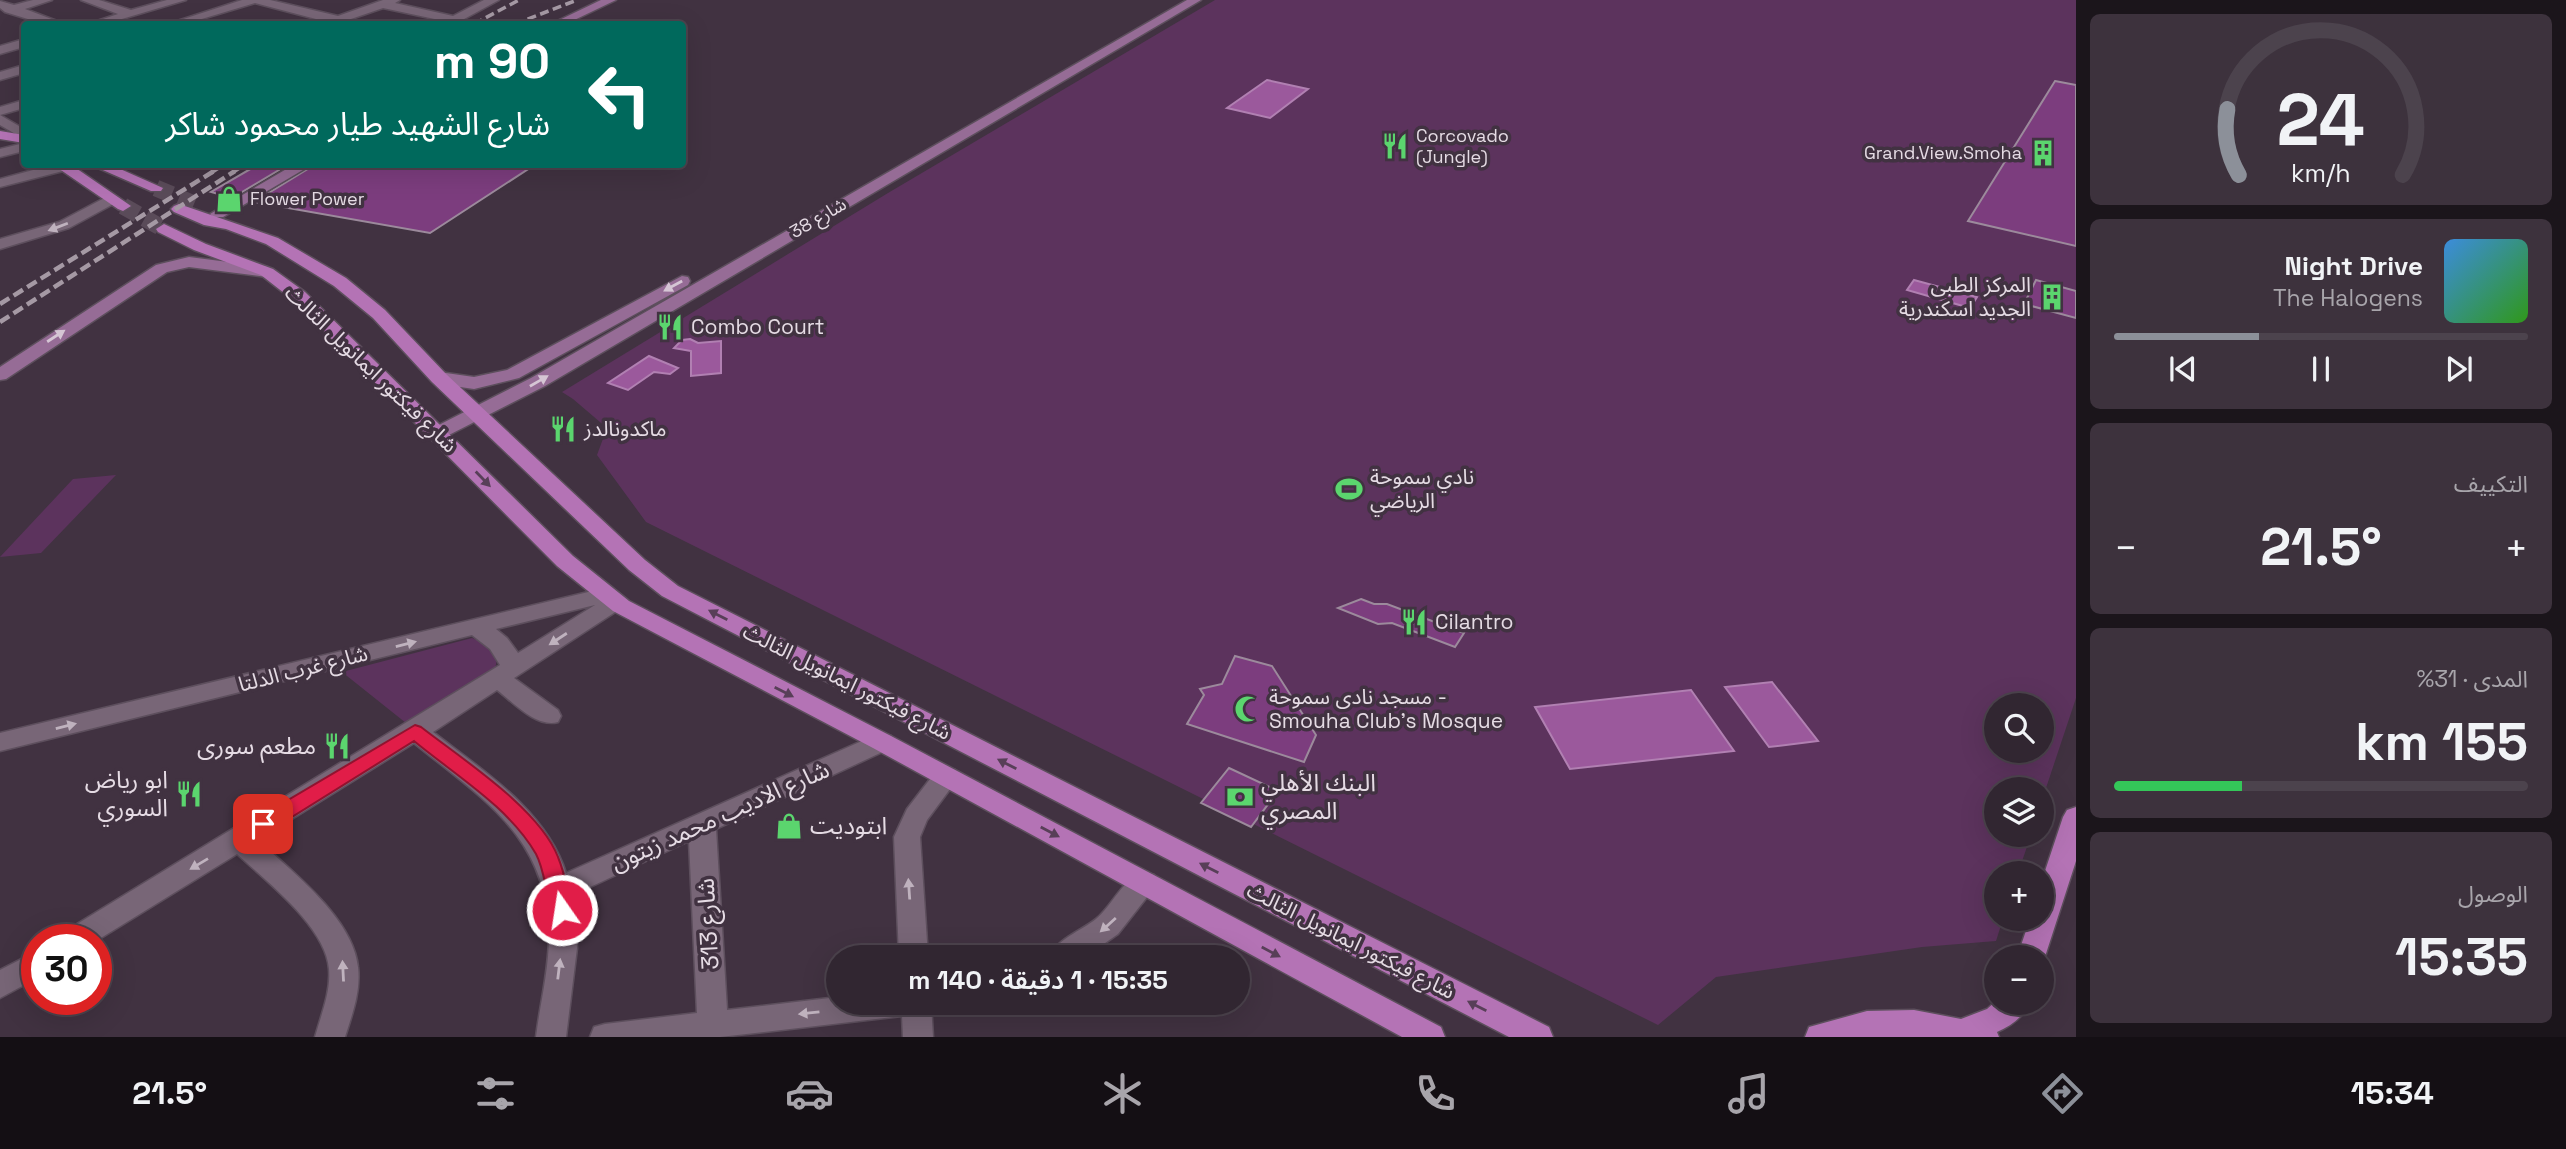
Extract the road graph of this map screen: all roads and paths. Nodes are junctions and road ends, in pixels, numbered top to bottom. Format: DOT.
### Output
graph roads {
  1 [pos="46,0"];
  2 [pos="87,0"];
  3 [pos="117,0"];
  4 [pos="180,0"];
  5 [pos="255,0"];
  6 [pos="493,0"];
  7 [pos="610,0"];
  8 [pos="1181,0"];
  9 [pos="1195,0"];
  10 [pos="388,2"];
  11 [pos="0,4"];
  12 [pos="101,4"];
  13 [pos="6,11"];
  14 [pos="131,14"];
  15 [pos="338,20"];
  16 [pos="42,21"];
  17 [pos="105,21"];
  18 [pos="184,21"];
  19 [pos="334,21"];
  20 [pos="342,21"];
  21 [pos="448,21"];
  22 [pos="453,21"];
  23 [pos="564,21"];
  24 [pos="21,44"];
  25 [pos="0,50"];
  26 [pos="21,70"];
  27 [pos="0,76"];
  28 [pos="21,105"];
  29 [pos="0,111"];
  30 [pos="0,119"];
  31 [pos="2,135"];
  32 [pos="21,137"];
  33 [pos="21,139"];
  34 [pos="21,142"];
  35 [pos="0,153"];
  36 [pos="54,168"];
  37 [pos="64,168"];
  38 [pos="104,168"];
  39 [pos="300,168"];
  40 [pos="0,183"];
  41 [pos="150,191"];
  42 [pos="118,203"];
  43 [pos="186,206"];
  44 [pos="223,219"];
  45 [pos="164,229"];
  46 [pos="0,244"];
  47 [pos="267,272"];
  48 [pos="340,282"];
  49 [pos="299,296"];
  50 [pos="0,375"];
  51 [pos="439,378"];
  52 [pos="479,413"];
  53 [pos="438,432"];
  54 [pos="610,599"];
  55 [pos="475,627"];
  56 [pos="505,673"];
  57 [pos="549,716"];
  58 [pos="415,732"];
  59 [pos="12,739"];
  60 [pos="883,742"];
  61 [pos="0,759"];
  62 [pos="946,777"];
  63 [pos="2076,817"];
  64 [pos="702,824"];
  65 [pos="239,839"];
  66 [pos="1144,883"];
  67 [pos="559,889"];
  68 [pos="100,924"];
  69 [pos="913,945"];
  70 [pos="1080,945"];
  71 [pos="2036,945"];
  72 [pos="21,973"];
  73 [pos="0,985"];
  74 [pos="826,1011"];
  75 [pos="917,1015"];
  76 [pos="2001,1015"];
  77 [pos="713,1024"];
  78 [pos="1975,1034"];
  79 [pos="330,1037"];
  80 [pos="551,1037"];
  81 [pos="605,1037"];
  82 [pos="918,1037"];
  83 [pos="1430,1037"];
  84 [pos="1538,1037"];
  85 [pos="1820,1037"];
  1 -- 13 [label="street"];
  2 -- 12 [label="street"];
  3 -- 12 [label="street"];
  4 -- 14 [label="street"];
  5 -- 15 [label="street"];
  5 -- 18 [label="street"];
  6 -- 22 [label="street"];
  7 -- 23 [label="street"];
  8 -- 51 [label="street, شارع 38, one-way"];
  52 -- 9 [label="street, شارع 38, one-way"];
  10 -- 15 [label="street"];
  10 -- 21 [label="street"];
  11 -- 13 [label="street"];
  12 -- 14 [label="street"];
  13 -- 16 [label="street"];
  14 -- 17 [label="street"];
  15 -- 19 [label="street"];
  15 -- 20 [label="street"];
  24 -- 25 [label="street"];
  26 -- 27 [label="street"];
  28 -- 29 [label="street"];
  30 -- 32 [label="street"];
  31 -- 33 [label="main road"];
  34 -- 35 [label="street"];
  36 -- 40 [label="street"];
  37 -- 42 [label="main road"];
  38 -- 41 [label="main road"];
  39 -- 44 [label="street"];
  42 -- 46 [label="street, one-way"];
  43 -- 44 [label="main road, شارع فيكتور ايمانويل الثالث"];
  44 -- 48 [label="main road, شارع فيكتور ايمانويل الثالث"];
  45 -- 47 [label="main road, شارع فيكتور ايمانويل الثالث"];
  47 -- 49 [label="main road, شارع فيكتور ايمانويل الثالث"];
  50 -- 47 [label="street, one-way"];
  48 -- 49 [label="main road"];
  48 -- 51 [label="main road, شارع فيكتور ايمانويل الثالث"];
  49 -- 53 [label="main road, شارع فيكتور ايمانويل الثالث"];
  51 -- 52 [label="main road, شارع فيكتور ايمانويل الثالث"];
  52 -- 53 [label="street, شارع 38"];
  84 -- 52 [label="main road, شارع فيكتور ايمانويل الثالث, one-way"];
  53 -- 54 [label="main road, شارع فيكتور ايمانويل الثالث, one-way"];
  54 -- 55 [label="street, شارع غرب الدلتا"];
  54 -- 56 [label="street, one-way"];
  54 -- 60 [label="main road, شارع فيكتور ايمانويل الثالث, one-way"];
  55 -- 56 [label="street"];
  59 -- 55 [label="street, شارع غرب الدلتا, one-way"];
  56 -- 57 [label="street"];
  56 -- 58 [label="street"];
  58 -- 65 [label="street"];
  58 -- 67 [label="street"];
  59 -- 61 [label="street"];
  60 -- 62 [label="main road, شارع فيكتور ايمانويل الثالث"];
  60 -- 64 [label="street, شارع الاديب محمد زيتون"];
  62 -- 66 [label="main road, شارع فيكتور ايمانويل الثالث, one-way"];
  69 -- 62 [label="street, one-way"];
  63 -- 71 [label="main road"];
  64 -- 67 [label="street, شارع الاديب محمد زيتون"];
  64 -- 77 [label="street, شارع 313"];
  65 -- 68 [label="street, one-way"];
  79 -- 65 [label="street, one-way"];
  66 -- 70 [label="street, one-way"];
  66 -- 83 [label="main road, شارع فيكتور ايمانويل الثالث, one-way"];
  80 -- 67 [label="street, one-way"];
  72 -- 73 [label="street"];
  74 -- 77 [label="street, one-way"];
  75 -- 82 [label="street"];
  76 -- 78 [label="main road"];
  77 -- 81 [label="street"];
  78 -- 85 [label="main road"];
}
